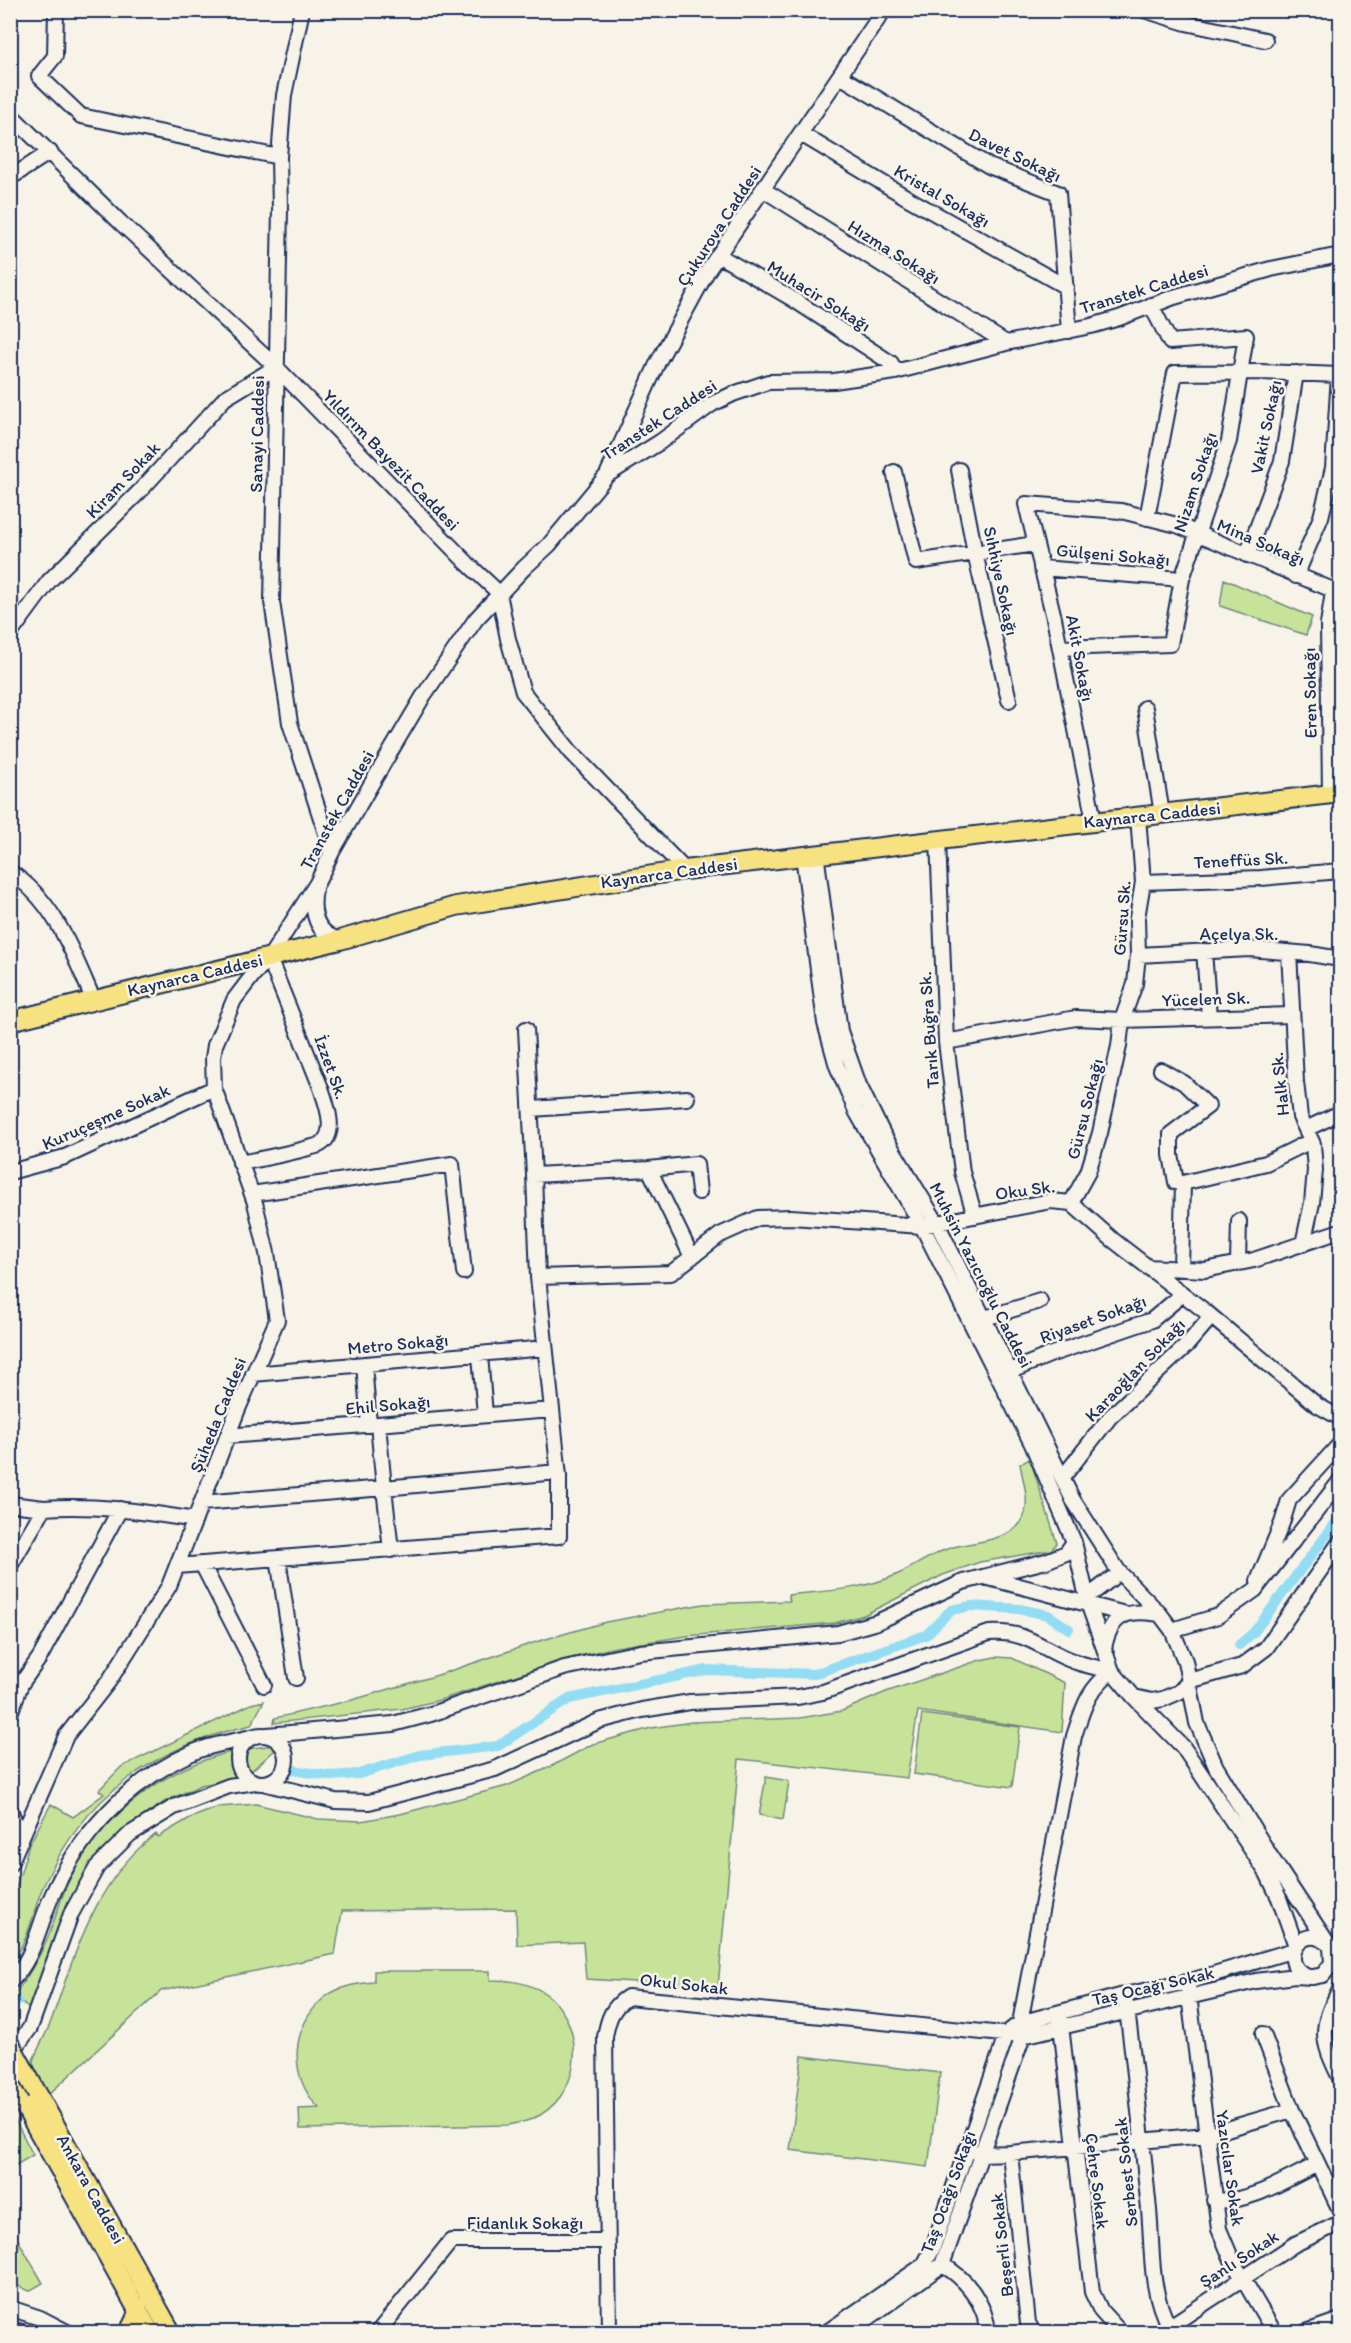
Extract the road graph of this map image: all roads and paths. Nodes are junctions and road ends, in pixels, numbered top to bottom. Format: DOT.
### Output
graph roads {
  1 [pos="56,10"];
  2 [pos="302,10"];
  3 [pos="884,10"];
  4 [pos="1144,10"];
  5 [pos="1265,40"];
  6 [pos="840,76"];
  7 [pos="10,114"];
  8 [pos="801,134"];
  9 [pos="50,152"];
  10 [pos="279,157"];
  11 [pos="10,178"];
  12 [pos="764,190"];
  13 [pos="718,255"];
  14 [pos="1341,255"];
  15 [pos="1066,287"];
  16 [pos="1151,305"];
  17 [pos="1069,331"];
  18 [pos="1006,343"];
  19 [pos="276,367"];
  20 [pos="895,372"];
  21 [pos="1240,372"];
  22 [pos="1296,373"];
  23 [pos="1340,375"];
  24 [pos="959,470"];
  25 [pos="894,472"];
  26 [pos="607,475"];
  27 [pos="1026,504"];
  28 [pos="1147,518"];
  29 [pos="1196,534"];
  30 [pos="1035,544"];
  31 [pos="975,553"];
  32 [pos="1247,555"];
  33 [pos="1041,568"];
  34 [pos="1296,576"];
  35 [pos="1182,579"];
  36 [pos="499,593"];
  37 [pos="1337,593"];
  38 [pos="10,634"];
  39 [pos="1060,648"];
  40 [pos="1009,700"];
  41 [pos="1145,708"];
  42 [pos="1335,794"];
  43 [pos="1162,814"];
  44 [pos="1138,816"];
  45 [pos="1094,821"];
  46 [pos="938,839"];
  47 [pos="332,852"];
  48 [pos="809,854"];
  49 [pos="685,870"];
  50 [pos="1341,871"];
  51 [pos="10,872"];
  52 [pos="1143,882"];
  53 [pos="317,883"];
  54 [pos="340,940"];
  55 [pos="1204,951"];
  56 [pos="1289,952"];
  57 [pos="1138,955"];
  58 [pos="269,958"];
  59 [pos="1341,959"];
  60 [pos="93,999"];
  61 [pos="1292,1015"];
  62 [pos="1209,1017"];
  63 [pos="1122,1020"];
  64 [pos="10,1021"];
  65 [pos="526,1029"];
  66 [pos="946,1042"];
  67 [pos="1161,1070"];
  68 [pos="213,1088"];
  69 [pos="687,1098"];
  70 [pos="532,1109"];
  71 [pos="1341,1113"];
  72 [pos="1309,1135"];
  73 [pos="240,1163"];
  74 [pos="649,1169"];
  75 [pos="10,1172"];
  76 [pos="534,1175"];
  77 [pos="1183,1183"];
  78 [pos="699,1192"];
  79 [pos="252,1194"];
  80 [pos="1071,1203"];
  81 [pos="975,1216"];
  82 [pos="1239,1221"];
  83 [pos="937,1223"];
  84 [pos="922,1226"];
  85 [pos="1341,1231"];
  86 [pos="1303,1244"];
  87 [pos="692,1257"];
  88 [pos="1238,1263"];
  89 [pos="1147,1267"];
  90 [pos="1181,1269"];
  91 [pos="464,1272"];
  92 [pos="538,1276"];
  93 [pos="1183,1294"];
  94 [pos="1040,1301"];
  95 [pos="1211,1317"];
  96 [pos="985,1318"];
  97 [pos="545,1348"];
  98 [pos="480,1355"];
  99 [pos="364,1364"];
  100 [pos="1011,1371"];
  101 [pos="253,1374"];
  102 [pos="552,1410"];
  103 [pos="485,1415"];
  104 [pos="1341,1418"];
  105 [pos="373,1424"];
  106 [pos="227,1436"];
  107 [pos="1341,1444"];
  108 [pos="558,1472"];
  109 [pos="1063,1478"];
  110 [pos="1341,1481"];
  111 [pos="384,1488"];
  112 [pos="201,1503"];
  113 [pos="10,1504"];
  114 [pos="44,1508"];
  115 [pos="120,1509"];
  116 [pos="195,1520"];
  117 [pos="1074,1542"];
  118 [pos="1341,1542"];
  119 [pos="391,1550"];
  120 [pos="278,1558"];
  121 [pos="202,1564"];
  122 [pos="10,1566"];
  123 [pos="177,1566"];
  124 [pos="983,1576"];
  125 [pos="1111,1579"];
  126 [pos="1255,1590"];
  127 [pos="1094,1592"];
  128 [pos="1089,1606"];
  129 [pos="1125,1614"];
  130 [pos="1160,1614"];
  131 [pos="1172,1630"];
  132 [pos="1104,1648"];
  133 [pos="1112,1671"];
  134 [pos="296,1678"];
  135 [pos="1189,1681"];
  136 [pos="264,1685"];
  137 [pos="1134,1697"];
  138 [pos="10,1714"];
  139 [pos="267,1735"];
  140 [pos="251,1737"];
  141 [pos="259,1783"];
  142 [pos="10,1809"];
  143 [pos="21,1840"];
  144 [pos="10,1864"];
  145 [pos="1295,1948"];
  146 [pos="1333,1949"];
  147 [pos="1311,1977"];
  148 [pos="10,1982"];
  149 [pos="1189,1989"];
  150 [pos="1340,1989"];
  151 [pos="1124,1995"];
  152 [pos="1127,2011"];
  153 [pos="1060,2019"];
  154 [pos="1022,2030"];
  155 [pos="1007,2033"];
  156 [pos="1263,2034"];
  157 [pos="10,2044"];
  158 [pos="10,2055"];
  159 [pos="1341,2078"];
  160 [pos="10,2080"];
  161 [pos="1292,2110"];
  162 [pos="1206,2135"];
  163 [pos="1142,2142"];
  164 [pos="1074,2146"];
  165 [pos="967,2150"];
  166 [pos="1010,2153"];
  167 [pos="981,2154"];
  168 [pos="1318,2164"];
  169 [pos="1214,2200"];
  170 [pos="1341,2210"];
  171 [pos="1341,2223"];
  172 [pos="607,2241"];
  173 [pos="942,2265"];
  174 [pos="1244,2278"];
  175 [pos="137,2306"];
  176 [pos="10,2308"];
  177 [pos="10,2318"];
  178 [pos="1341,2320"];
  179 [pos="10,2329"];
  180 [pos="1165,2330"];
  181 [pos="22,2332"];
  182 [pos="53,2332"];
  183 [pos="67,2332"];
  184 [pos="129,2332"];
  185 [pos="150,2332"];
  186 [pos="171,2332"];
  187 [pos="378,2332"];
  188 [pos="609,2332"];
  189 [pos="827,2332"];
  190 [pos="849,2332"];
  191 [pos="988,2332"];
  192 [pos="1033,2332"];
  193 [pos="1120,2332"];
  194 [pos="1274,2332"];
  195 [pos="1306,2332"];
  1 -- 10 [label="street"];
  2 -- 10 [label="street, Sanayi Caddesi"];
  3 -- 6 [label="street, Çukurova Caddesi"];
  4 -- 5 [label="street"];
  6 -- 8 [label="street, Çukurova Caddesi"];
  6 -- 15 [label="street, Davet Sokağı"];
  7 -- 9 [label="street, Yıldırım Bayezit Caddesi"];
  8 -- 12 [label="street, Çukurova Caddesi"];
  8 -- 15 [label="street, Kristal Sokağı"];
  9 -- 11 [label="street"];
  9 -- 19 [label="street, Yıldırım Bayezit Caddesi"];
  10 -- 19 [label="street, Sanayi Caddesi"];
  12 -- 13 [label="street, Çukurova Caddesi"];
  12 -- 18 [label="street, Hızma Sokağı"];
  13 -- 20 [label="street, Muhacir Sokağı"];
  13 -- 26 [label="street, Çukurova Caddesi"];
  14 -- 16 [label="street, Transtek Caddesi"];
  15 -- 17 [label="street, Davet Sokağı"];
  16 -- 17 [label="street, Transtek Caddesi"];
  16 -- 21 [label="street, Nizam Sokağı"];
  17 -- 18 [label="street, Transtek Caddesi"];
  18 -- 20 [label="street, Transtek Caddesi"];
  19 -- 36 [label="street, Yıldırım Bayezit Caddesi"];
  19 -- 38 [label="street, Kiram Sokak"];
  19 -- 47 [label="street, Sanayi Caddesi"];
  20 -- 26 [label="street, Transtek Caddesi"];
  21 -- 22 [label="street"];
  21 -- 28 [label="street"];
  21 -- 29 [label="street, Nizam Sokağı"];
  22 -- 23 [label="street"];
  22 -- 32 [label="street, Vakit Sokağı"];
  23 -- 34 [label="street"];
  24 -- 31 [label="street, Sıhhiye Sokağı"];
  25 -- 31 [label="street"];
  26 -- 36 [label="street, Transtek Caddesi"];
  27 -- 28 [label="street, Mina Sokağı"];
  27 -- 30 [label="street, Akit Sokağı"];
  28 -- 29 [label="street, Mina Sokağı"];
  29 -- 32 [label="street, Mina Sokağı"];
  29 -- 35 [label="street, Nizam Sokağı"];
  30 -- 31 [label="street"];
  30 -- 33 [label="street, Akit Sokağı"];
  31 -- 40 [label="street, Sıhhiye Sokağı"];
  32 -- 34 [label="street, Mina Sokağı"];
  33 -- 35 [label="street, Gülşeni Sokağı"];
  33 -- 39 [label="street, Akit Sokağı"];
  34 -- 37 [label="street, Mina Sokağı"];
  35 -- 39 [label="street, Nizam Sokağı"];
  36 -- 47 [label="street, Transtek Caddesi"];
  36 -- 49 [label="street"];
  37 -- 42 [label="street, Eren Sokağı"];
  39 -- 45 [label="street, Akit Sokağı"];
  41 -- 43 [label="street"];
  42 -- 43 [label="main road, Kaynarca Caddesi"];
  43 -- 44 [label="main road, Kaynarca Caddesi"];
  44 -- 45 [label="main road, Kaynarca Caddesi"];
  44 -- 52 [label="street, Gürsu Sk."];
  45 -- 46 [label="main road, Kaynarca Caddesi"];
  46 -- 48 [label="main road, Kaynarca Caddesi"];
  46 -- 66 [label="street, Tarık Buğra Sk."];
  47 -- 53 [label="street, Transtek Caddesi"];
  48 -- 49 [label="main road, Kaynarca Caddesi"];
  48 -- 83 [label="street, Muhsin Yazıcıoğlu Caddesi"];
  48 -- 84 [label="street, Muhsin Yazıcıoğlu Caddesi"];
  49 -- 54 [label="main road, Kaynarca Caddesi"];
  50 -- 52 [label="street, Teneffüs Sk."];
  51 -- 60 [label="street"];
  52 -- 57 [label="street, Gürsu Sk."];
  53 -- 54 [label="street"];
  53 -- 58 [label="street, Transtek Caddesi"];
  54 -- 58 [label="main road, Kaynarca Caddesi"];
  55 -- 56 [label="street, Açelya Sk."];
  55 -- 57 [label="street, Açelya Sk."];
  55 -- 62 [label="street"];
  56 -- 59 [label="street, Açelya Sk."];
  56 -- 61 [label="street, Halk Sk."];
  57 -- 63 [label="street, Gürsu Sk."];
  58 -- 60 [label="main road, Kaynarca Caddesi"];
  58 -- 68 [label="street, Şüheda Caddesi"];
  58 -- 73 [label="street, İzzet Sk."];
  60 -- 64 [label="main road, Kaynarca Caddesi"];
  61 -- 62 [label="street, Yücelen Sk."];
  61 -- 72 [label="street, Halk Sk."];
  62 -- 63 [label="street, Yücelen Sk."];
  63 -- 66 [label="street, Yücelen Sk."];
  63 -- 80 [label="street, Gürsu Sokağı"];
  65 -- 70 [label="street"];
  66 -- 81 [label="street, Tarık Buğra Sk."];
  67 -- 77 [label="street"];
  68 -- 73 [label="street, Şüheda Caddesi"];
  68 -- 75 [label="street, Kuruçeşme Sokak"];
  69 -- 70 [label="street"];
  70 -- 76 [label="street"];
  71 -- 72 [label="street"];
  72 -- 77 [label="street"];
  72 -- 86 [label="street, Halk Sk."];
  73 -- 79 [label="street, Şüheda Caddesi"];
  74 -- 76 [label="street"];
  74 -- 78 [label="street"];
  74 -- 87 [label="street"];
  76 -- 92 [label="street"];
  77 -- 90 [label="street"];
  79 -- 91 [label="street"];
  79 -- 101 [label="street, Şüheda Caddesi"];
  80 -- 81 [label="street, Oku Sk."];
  80 -- 89 [label="street, Oku Sk."];
  81 -- 83 [label="street, Oku Sk."];
  82 -- 88 [label="street"];
  83 -- 84 [label="street, Oku Sk."];
  83 -- 96 [label="street, Muhsin Yazıcıoğlu Caddesi"];
  84 -- 87 [label="street, Oku Sk."];
  84 -- 117 [label="street, Muhsin Yazıcıoğlu Caddesi"];
  85 -- 86 [label="street"];
  86 -- 88 [label="street"];
  87 -- 92 [label="street, Oku Sk."];
  88 -- 90 [label="street"];
  89 -- 90 [label="street"];
  89 -- 93 [label="street, Oku Sk."];
  92 -- 97 [label="street"];
  93 -- 95 [label="street, Oku Sk."];
  93 -- 100 [label="street, Riyaset Sokağı"];
  94 -- 96 [label="street"];
  95 -- 104 [label="street, Oku Sk."];
  95 -- 109 [label="street, Karaoğlan Sokağı"];
  96 -- 100 [label="street, Muhsin Yazıcıoğlu Caddesi"];
  97 -- 98 [label="street, Metro Sokağı"];
  97 -- 102 [label="street"];
  98 -- 99 [label="street, Metro Sokağı"];
  98 -- 103 [label="street"];
  99 -- 101 [label="street, Metro Sokağı"];
  99 -- 105 [label="street"];
  100 -- 109 [label="street, Muhsin Yazıcıoğlu Caddesi"];
  101 -- 106 [label="street, Şüheda Caddesi"];
  102 -- 103 [label="street, Ehil Sokağı"];
  102 -- 108 [label="street"];
  103 -- 105 [label="street, Ehil Sokağı"];
  105 -- 106 [label="street, Ehil Sokağı"];
  105 -- 111 [label="street"];
  106 -- 112 [label="street, Şüheda Caddesi"];
  107 -- 126 [label="street"];
  108 -- 111 [label="street"];
  108 -- 119 [label="street"];
  109 -- 130 [label="street, Muhsin Yazıcıoğlu Caddesi"];
  110 -- 126 [label="street"];
  111 -- 112 [label="street"];
  111 -- 119 [label="street"];
  112 -- 116 [label="street, Şüheda Caddesi"];
  113 -- 114 [label="street"];
  114 -- 115 [label="street"];
  114 -- 122 [label="street"];
  115 -- 116 [label="street"];
  115 -- 138 [label="street"];
  116 -- 123 [label="street, Şüheda Caddesi"];
  117 -- 124 [label="street"];
  117 -- 128 [label="street, Muhsin Yazıcıoğlu Caddesi"];
  118 -- 135 [label="street"];
  119 -- 120 [label="street"];
  120 -- 121 [label="street"];
  120 -- 134 [label="street"];
  121 -- 123 [label="street"];
  121 -- 136 [label="street"];
  123 -- 143 [label="street, Şüheda Caddesi"];
  124 -- 128 [label="street"];
  124 -- 139 [label="street"];
  125 -- 127 [label="street"];
  126 -- 131 [label="street"];
  128 -- 129 [label="street"];
  128 -- 132 [label="street, Muhsin Yazıcıoğlu Caddesi"];
  129 -- 130 [label="street"];
  129 -- 132 [label="street"];
  130 -- 131 [label="street, Muhsin Yazıcıoğlu Caddesi"];
  131 -- 135 [label="street, Muhsin Yazıcıoğlu Caddesi"];
  132 -- 133 [label="street, Muhsin Yazıcıoğlu Caddesi"];
  133 -- 137 [label="street, Muhsin Yazıcıoğlu Caddesi"];
  133 -- 141 [label="street"];
  133 -- 154 [label="street, Taş Ocağı Sokağı"];
  135 -- 137 [label="street"];
  135 -- 146 [label="street, Muhsin Yazıcıoğlu Caddesi"];
  137 -- 145 [label="street, Muhsin Yazıcıoğlu Caddesi"];
  139 -- 140 [label="street"];
  139 -- 141 [label="street"];
  140 -- 141 [label="street"];
  140 -- 148 [label="street"];
  141 -- 158 [label="street"];
  142 -- 143 [label="street"];
  143 -- 144 [label="street, Şüheda Caddesi"];
  145 -- 146 [label="street"];
  145 -- 147 [label="street"];
  145 -- 149 [label="street, Taş Ocağı Sokak"];
  146 -- 147 [label="street"];
  147 -- 149 [label="street, Taş Ocağı Sokak"];
  147 -- 150 [label="street"];
  149 -- 151 [label="street, Taş Ocağı Sokak"];
  149 -- 152 [label="street, Taş Ocağı Sokak"];
  149 -- 162 [label="street, Yazıcılar Sokak"];
  150 -- 159 [label="street"];
  151 -- 152 [label="street, Serbest Sokak"];
  151 -- 153 [label="street, Taş Ocağı Sokak"];
  152 -- 153 [label="street, Taş Ocağı Sokak"];
  152 -- 163 [label="street, Serbest Sokak"];
  153 -- 154 [label="street, Taş Ocağı Sokak"];
  153 -- 164 [label="street, Çehre Sokak"];
  154 -- 155 [label="street, Taş Ocağı Sokak"];
  154 -- 167 [label="street, Taş Ocağı Sokağı"];
  155 -- 165 [label="street"];
  155 -- 172 [label="street, Okul Sokak"];
  156 -- 161 [label="street"];
  157 -- 186 [label="main road, Ankara Caddesi, bridge"];
  160 -- 175 [label="main road, Ankara Caddesi"];
  161 -- 162 [label="street"];
  161 -- 168 [label="street"];
  162 -- 163 [label="street"];
  162 -- 169 [label="street, Yazıcılar Sokak"];
  163 -- 164 [label="street"];
  163 -- 180 [label="street, Serbest Sokak"];
  164 -- 166 [label="street"];
  164 -- 193 [label="street, Çehre Sokak"];
  165 -- 167 [label="street"];
  165 -- 189 [label="street"];
  166 -- 167 [label="street"];
  166 -- 192 [label="street, Beşerli Sokak"];
  167 -- 173 [label="street, Taş Ocağı Sokağı"];
  168 -- 169 [label="street"];
  168 -- 170 [label="street"];
  169 -- 174 [label="street, Yazıcılar Sokak"];
  171 -- 174 [label="street, Şanlı Sokak"];
  172 -- 187 [label="street, Fidanlık Sokağı"];
  172 -- 188 [label="street, Okul Sokak"];
  173 -- 190 [label="street, Taş Ocağı Sokağı"];
  173 -- 191 [label="street"];
  174 -- 180 [label="street, Şanlı Sokak"];
  174 -- 194 [label="street, Yazıcılar Sokak"];
  175 -- 184 [label="main road"];
  175 -- 185 [label="main road, Ankara Caddesi"];
  176 -- 183 [label="street"];
  177 -- 182 [label="street"];
  178 -- 195 [label="street"];
  179 -- 181 [label="street"];
}
